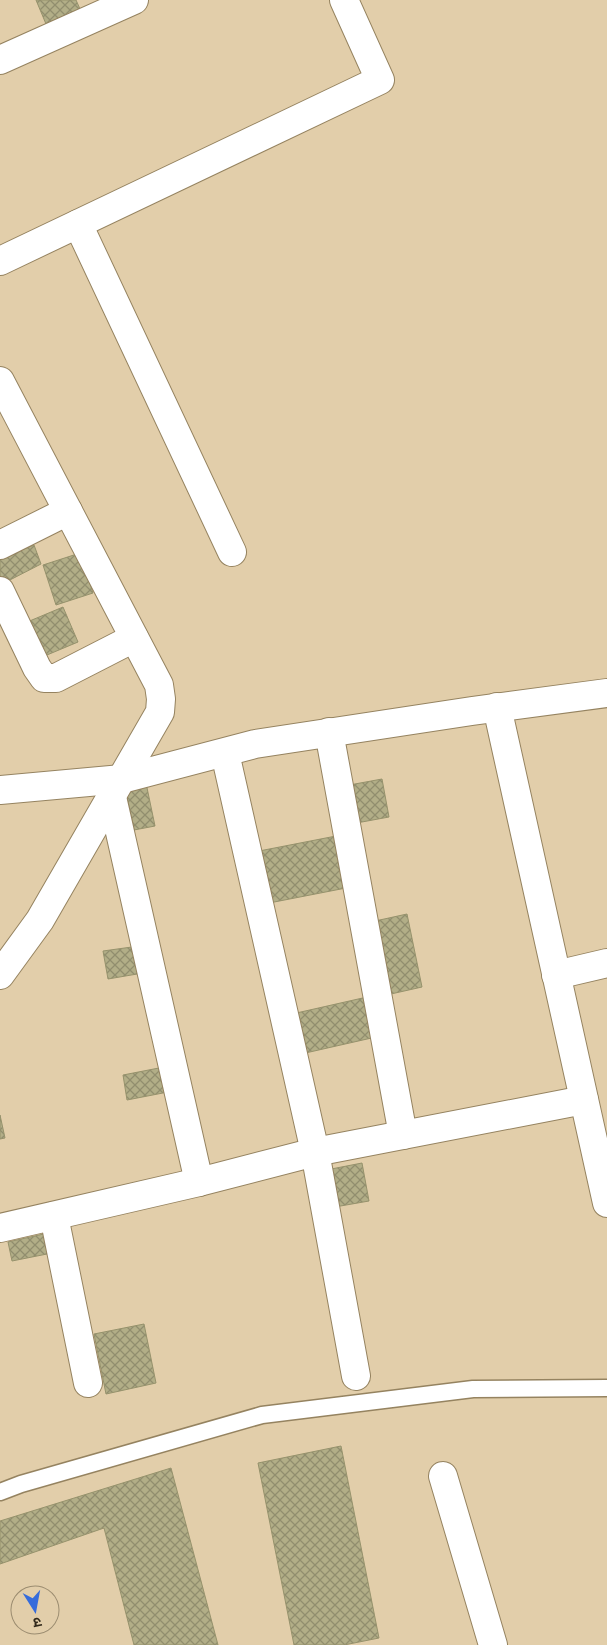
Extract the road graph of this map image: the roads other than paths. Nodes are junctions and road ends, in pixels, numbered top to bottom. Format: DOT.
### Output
graph roads {
  1 [pos="134,0"];
  2 [pos="344,0"];
  3 [pos="0,60"];
  4 [pos="78,224"];
  5 [pos="0,261"];
  6 [pos="0,381"];
  7 [pos="68,511"];
  8 [pos="0,545"];
  9 [pos="232,552"];
  10 [pos="0,591"];
  11 [pos="134,638"];
  12 [pos="607,693"];
  13 [pos="496,707"];
  14 [pos="329,732"];
  15 [pos="225,753"];
  16 [pos="117,788"];
  17 [pos="0,790"];
  18 [pos="607,963"];
  19 [pos="0,975"];
  20 [pos="556,975"];
  21 [pos="584,1100"];
  22 [pos="403,1136"];
  23 [pos="315,1152"];
  24 [pos="198,1182"];
  25 [pos="607,1203"];
  26 [pos="54,1216"];
  27 [pos="0,1228"];
  28 [pos="356,1376"];
  29 [pos="88,1383"];
  30 [pos="607,1388"];
  31 [pos="442,1476"];
  32 [pos="0,1492"];
  33 [pos="493,1645"];
  1 -- 3 [label="street"];
  2 -- 4 [label="street"];
  4 -- 5 [label="street"];
  4 -- 9 [label="street"];
  6 -- 7 [label="street"];
  7 -- 8 [label="street"];
  7 -- 11 [label="street"];
  10 -- 11 [label="street"];
  11 -- 16 [label="street"];
  12 -- 13 [label="street"];
  13 -- 14 [label="street"];
  13 -- 20 [label="street"];
  14 -- 15 [label="street"];
  14 -- 22 [label="street"];
  15 -- 16 [label="street"];
  15 -- 23 [label="street"];
  16 -- 17 [label="street"];
  16 -- 19 [label="street"];
  16 -- 24 [label="street"];
  18 -- 20 [label="street"];
  20 -- 21 [label="street"];
  21 -- 22 [label="street"];
  21 -- 25 [label="street"];
  22 -- 23 [label="street"];
  23 -- 24 [label="street"];
  23 -- 28 [label="street"];
  24 -- 26 [label="street"];
  26 -- 27 [label="street"];
  26 -- 29 [label="street"];
  30 -- 32 [label="lane"];
  31 -- 33 [label="street"];
}
